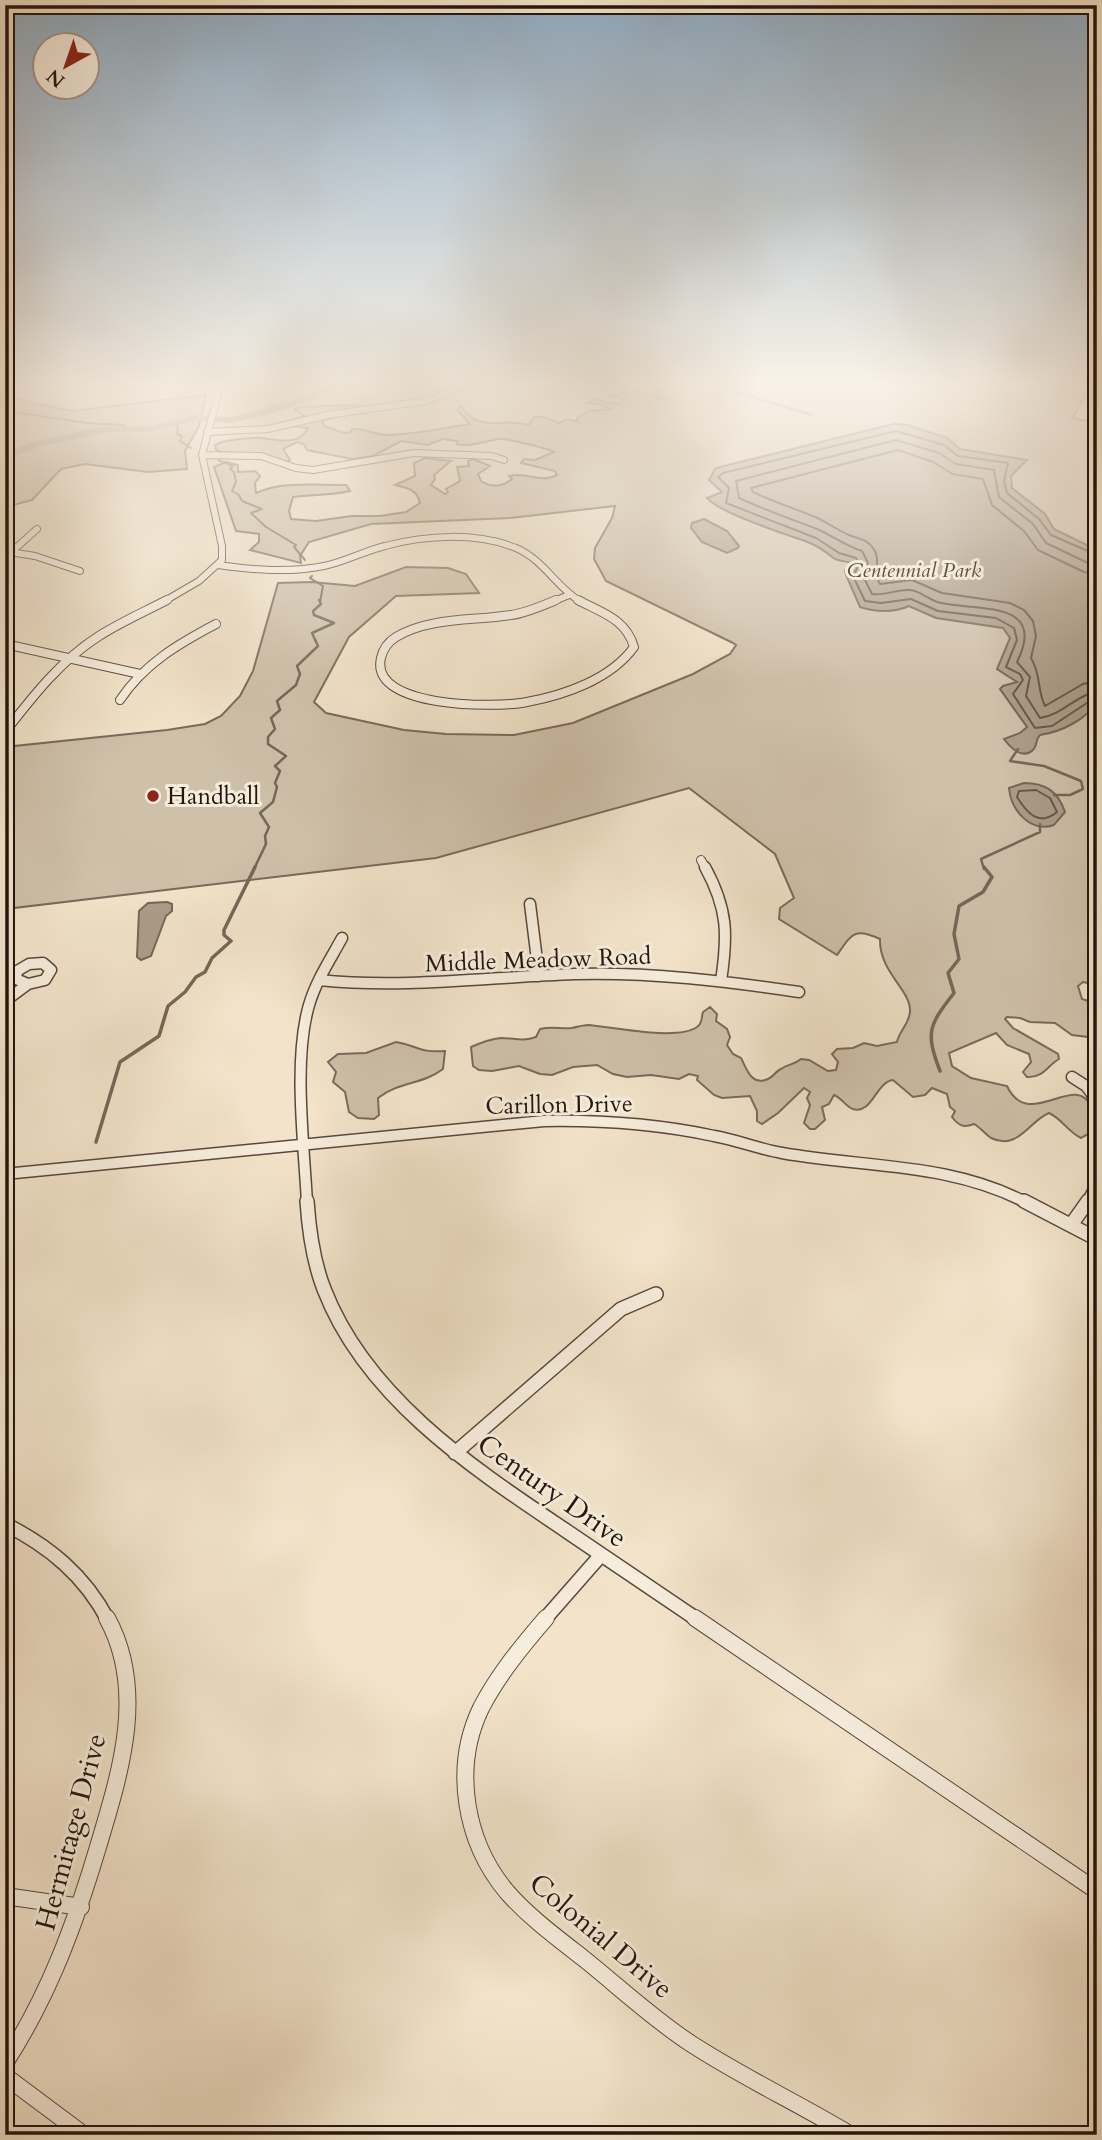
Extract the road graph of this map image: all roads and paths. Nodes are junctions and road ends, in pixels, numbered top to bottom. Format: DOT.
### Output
graph roads {
  1 [pos="209,487"];
  2 [pos="37,528"];
  3 [pos="8,554"];
  4 [pos="218,565"];
  5 [pos="80,571"];
  6 [pos="569,595"];
  7 [pos="216,624"];
  8 [pos="5,644"];
  9 [pos="68,659"];
  10 [pos="140,674"];
  11 [pos="120,700"];
  12 [pos="5,732"];
  13 [pos="701,860"];
  14 [pos="530,904"];
  15 [pos="342,938"];
  16 [pos="539,976"];
  17 [pos="320,980"];
  18 [pos="721,981"];
  19 [pos="27,985"];
  20 [pos="799,992"];
  21 [pos="5,1001"];
  22 [pos="1072,1077"];
  23 [pos="1097,1101"];
  24 [pos="306,1143"];
  25 [pos="5,1174"];
  26 [pos="1097,1183"];
  27 [pos="1070,1224"];
  28 [pos="1097,1239"];
  29 [pos="656,1294"];
  30 [pos="455,1453"];
  31 [pos="5,1524"];
  32 [pos="601,1555"];
  33 [pos="1097,1891"];
  34 [pos="5,1896"];
  35 [pos="81,1907"];
  36 [pos="5,2063"];
  37 [pos="5,2076"];
  38 [pos="84,2135"];
  39 [pos="851,2135"];
  1 -- 4 [label="street"];
  2 -- 3 [label="street"];
  3 -- 5 [label="street"];
  4 -- 6 [label="street"];
  4 -- 9 [label="street"];
  6 -- 6 [label="street"];
  7 -- 10 [label="street"];
  8 -- 9 [label="street"];
  9 -- 10 [label="street"];
  9 -- 12 [label="street"];
  10 -- 11 [label="street"];
  13 -- 18 [label="street"];
  14 -- 16 [label="street"];
  15 -- 17 [label="street, Century Drive"];
  16 -- 17 [label="street, Middle Meadow Road"];
  16 -- 18 [label="street, Middle Meadow Road"];
  17 -- 24 [label="street, Century Drive"];
  18 -- 20 [label="street, Middle Meadow Road"];
  19 -- 21 [label="street"];
  22 -- 23 [label="street"];
  24 -- 25 [label="street, Carillon Drive"];
  24 -- 27 [label="street, Carillon Drive"];
  24 -- 30 [label="street, Century Drive"];
  26 -- 27 [label="street"];
  27 -- 28 [label="street, Carillon Drive"];
  29 -- 30 [label="street"];
  30 -- 32 [label="street, Century Drive"];
  31 -- 35 [label="street, Hermitage Drive"];
  32 -- 33 [label="street, Century Drive"];
  32 -- 39 [label="street, Colonial Drive"];
  34 -- 35 [label="street"];
  35 -- 36 [label="street, Hermitage Drive"];
  37 -- 38 [label="street"];
}
